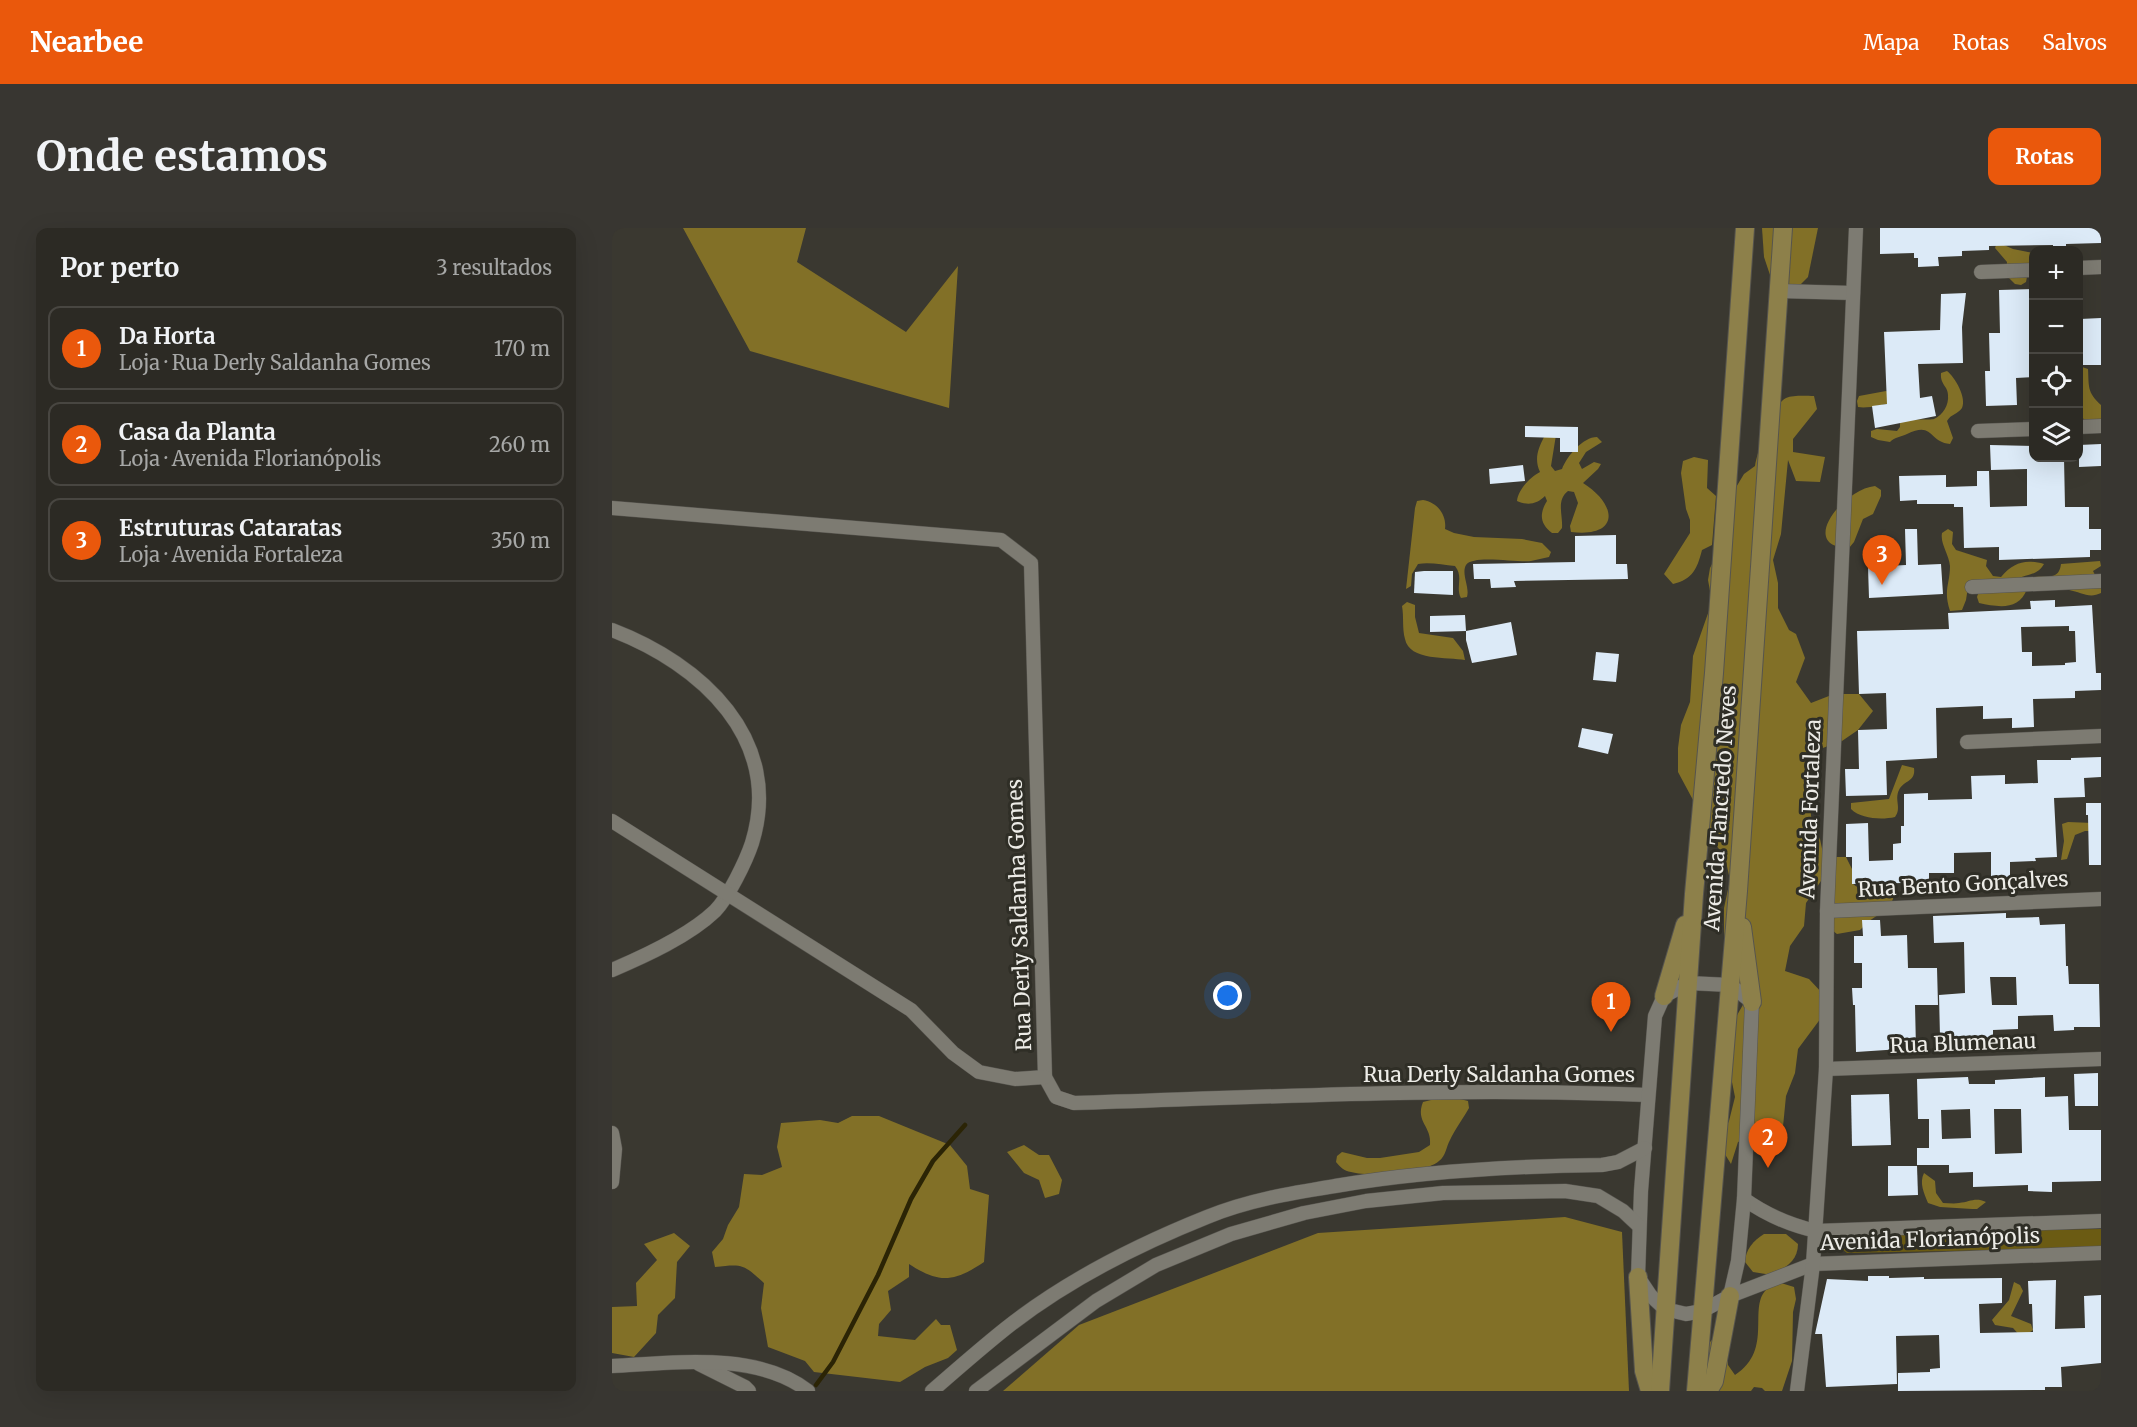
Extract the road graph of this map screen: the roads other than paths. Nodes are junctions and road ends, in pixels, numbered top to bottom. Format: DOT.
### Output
graph roads {
  1 [pos="1745,228"];
  2 [pos="1783,228"];
  3 [pos="1856,228"];
  4 [pos="2101,267"];
  5 [pos="2083,268"];
  6 [pos="2029,270"];
  7 [pos="1981,273"];
  8 [pos="1779,291"];
  9 [pos="1853,293"];
  10 [pos="2101,426"];
  11 [pos="2083,427"];
  12 [pos="2029,429"];
  13 [pos="1978,431"];
  14 [pos="612,508"];
  15 [pos="2101,581"];
  16 [pos="1972,587"];
  17 [pos="612,630"];
  18 [pos="2101,736"];
  19 [pos="1967,741"];
  20 [pos="612,821"];
  21 [pos="1738,891"];
  22 [pos="727,893"];
  23 [pos="1694,894"];
  24 [pos="2101,898"];
  25 [pos="1827,911"];
  26 [pos="612,970"];
  27 [pos="1688,983"];
  28 [pos="1730,985"];
  29 [pos="1664,996"];
  30 [pos="1752,1002"];
  31 [pos="2101,1059"];
  32 [pos="1826,1069"];
  33 [pos="1045,1077"];
  34 [pos="1648,1095"];
  35 [pos="612,1133"];
  36 [pos="1645,1148"];
  37 [pos="612,1182"];
  38 [pos="1743,1199"];
  39 [pos="2101,1221"];
  40 [pos="1639,1226"];
  41 [pos="1816,1231"];
  42 [pos="2101,1253"];
  43 [pos="1813,1264"];
  44 [pos="1638,1277"];
  45 [pos="1730,1296"];
  46 [pos="1665,1309"];
  47 [pos="1702,1311"];
  48 [pos="694,1362"];
  49 [pos="612,1366"];
  50 [pos="749,1391"];
  51 [pos="808,1391"];
  52 [pos="932,1391"];
  53 [pos="976,1391"];
  54 [pos="1650,1391"];
  55 [pos="1660,1391"];
  56 [pos="1696,1391"];
  57 [pos="1708,1391"];
  58 [pos="1797,1391"];
  1 -- 23 [label="main road, Avenida Tancredo Neves"];
  2 -- 8 [label="main road, Avenida Tancredo Neves"];
  3 -- 9 [label="street, Avenida Fortaleza"];
  4 -- 5 [label="street"];
  6 -- 7 [label="street"];
  8 -- 9 [label="street"];
  8 -- 21 [label="main road, Avenida Tancredo Neves"];
  9 -- 25 [label="street, Avenida Fortaleza"];
  10 -- 11 [label="street"];
  12 -- 13 [label="street"];
  14 -- 33 [label="street, Rua Derly Saldanha Gomes"];
  15 -- 16 [label="street"];
  17 -- 22 [label="street"];
  18 -- 19 [label="street"];
  20 -- 22 [label="street"];
  21 -- 28 [label="main road, Avenida Tancredo Neves"];
  21 -- 30 [label="main road"];
  22 -- 26 [label="street"];
  22 -- 33 [label="street"];
  23 -- 27 [label="main road, Avenida Tancredo Neves"];
  23 -- 29 [label="main road"];
  24 -- 25 [label="street, Rua Bento Gonçalves"];
  25 -- 32 [label="street, Avenida Fortaleza"];
  27 -- 28 [label="street"];
  27 -- 29 [label="street"];
  27 -- 46 [label="main road, Avenida Tancredo Neves"];
  28 -- 30 [label="street"];
  28 -- 47 [label="main road, Avenida Tancredo Neves"];
  29 -- 34 [label="street"];
  30 -- 38 [label="street"];
  31 -- 32 [label="street, Rua Blumenau"];
  32 -- 41 [label="street, Avenida Fortaleza"];
  33 -- 34 [label="street, Rua Derly Saldanha Gomes"];
  34 -- 36 [label="street"];
  35 -- 37 [label="street"];
  36 -- 40 [label="street"];
  36 -- 52 [label="street"];
  38 -- 41 [label="street, Avenida Florianópolis"];
  38 -- 45 [label="street"];
  39 -- 41 [label="street, Avenida Florianópolis"];
  40 -- 44 [label="street"];
  40 -- 53 [label="street"];
  41 -- 43 [label="street, Avenida Fortaleza"];
  42 -- 43 [label="street, Avenida Florianópolis"];
  43 -- 45 [label="street, Avenida Florianópolis"];
  43 -- 58 [label="street, Avenida Fortaleza"];
  44 -- 46 [label="street"];
  44 -- 54 [label="main road"];
  45 -- 47 [label="street, Avenida Florianópolis"];
  45 -- 57 [label="main road"];
  46 -- 47 [label="street, Avenida Florianópolis"];
  46 -- 55 [label="main road, Avenida Tancredo Neves"];
  47 -- 56 [label="main road, Avenida Tancredo Neves"];
  48 -- 49 [label="street"];
  48 -- 50 [label="street"];
  48 -- 51 [label="street"];
}
